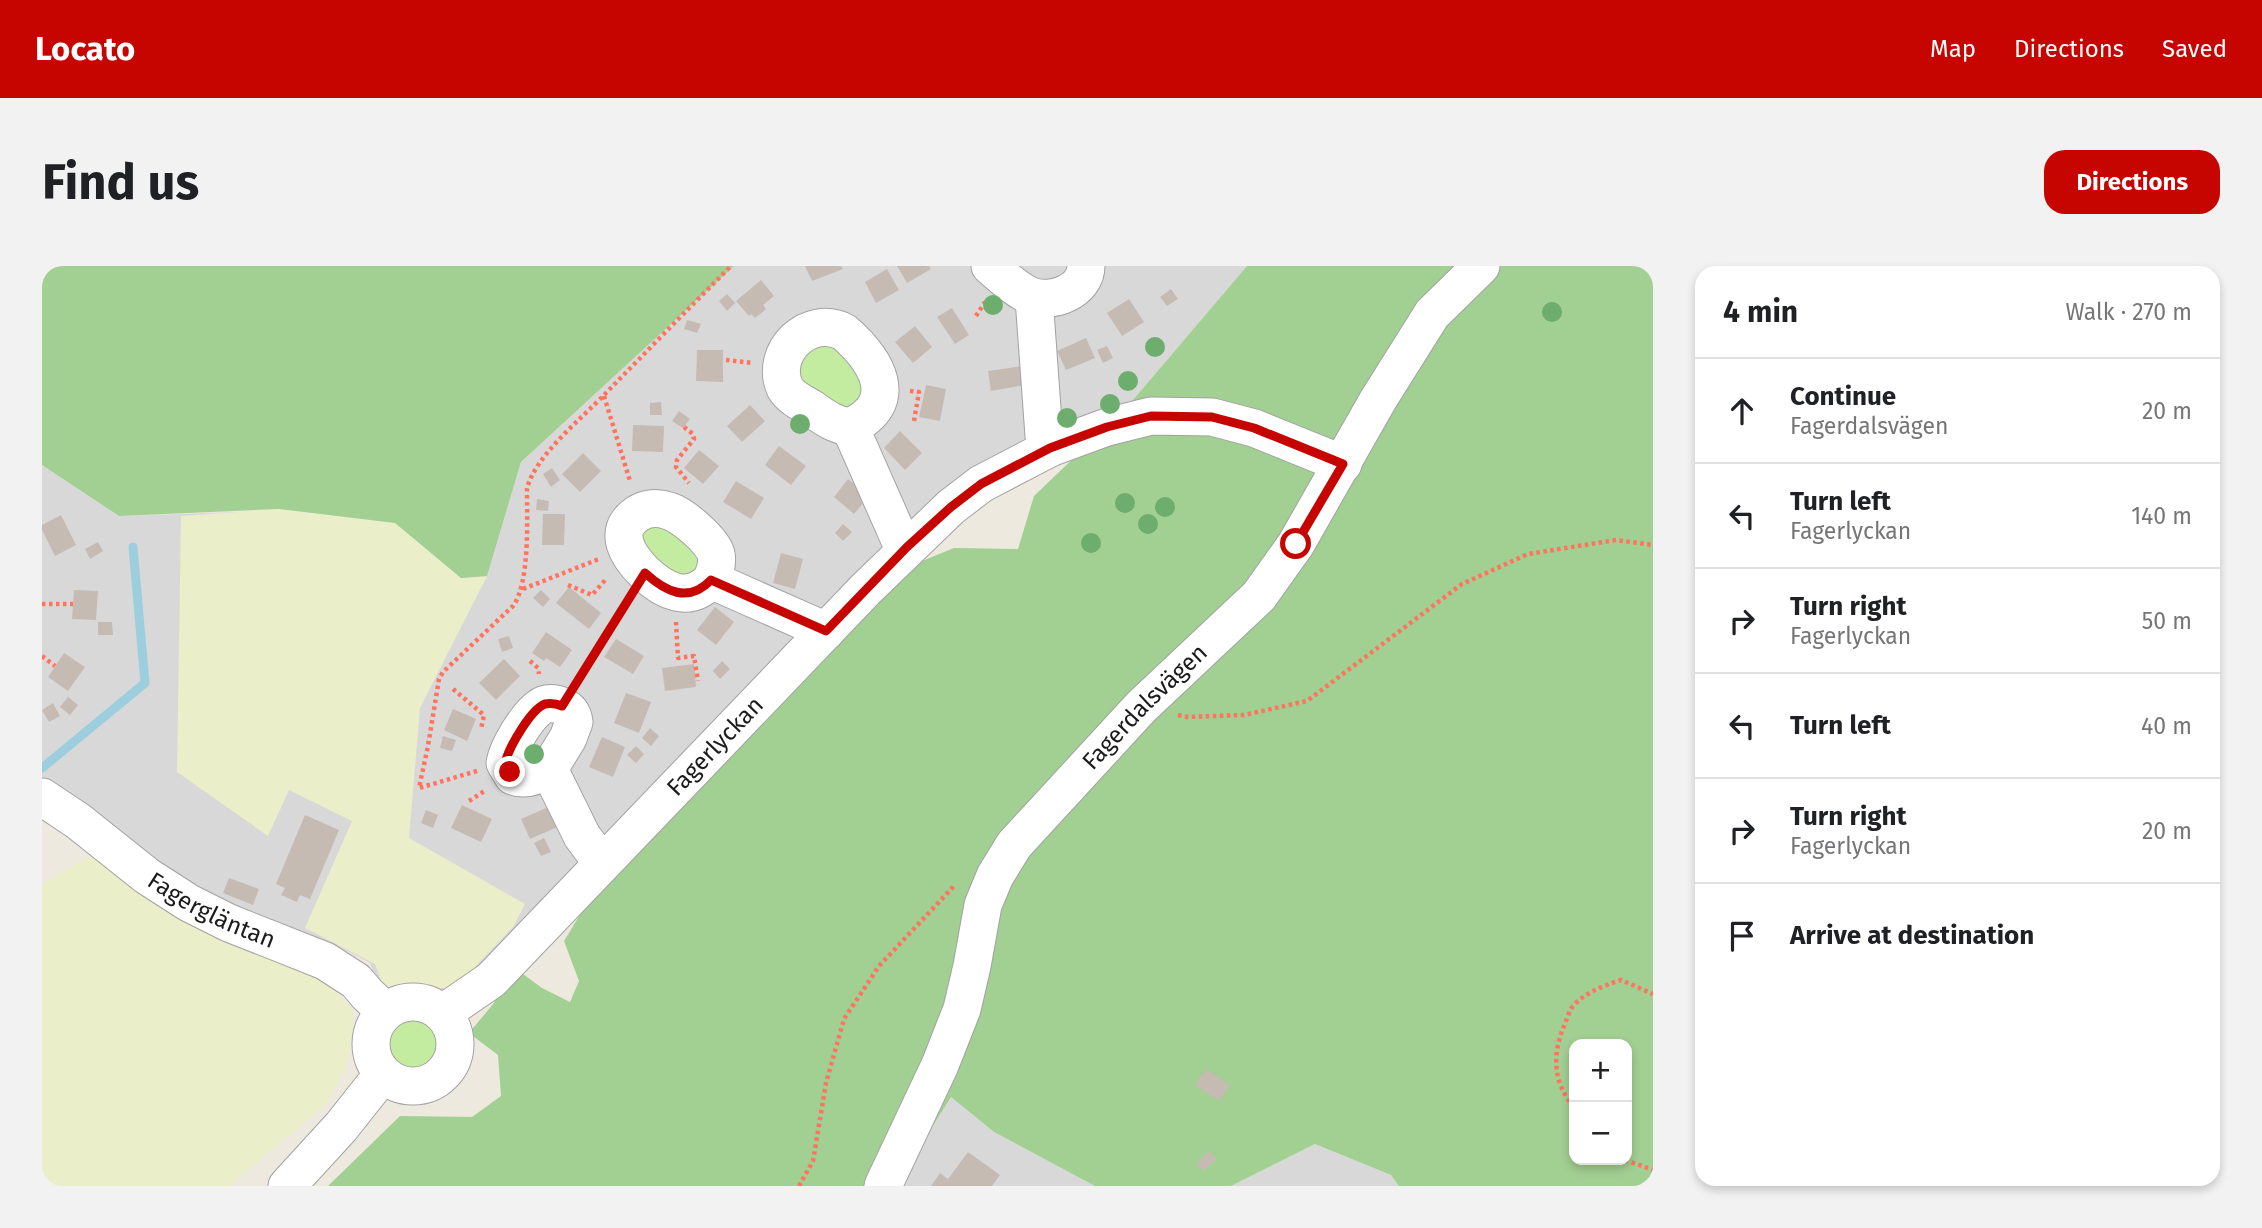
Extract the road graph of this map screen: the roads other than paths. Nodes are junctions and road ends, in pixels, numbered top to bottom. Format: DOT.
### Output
graph roads {
  1 [pos="990,266"];
  2 [pos="1086,266"];
  3 [pos="1481,266"];
  4 [pos="1034,298"];
  5 [pos="850,427"];
  6 [pos="1050,448"];
  7 [pos="1343,464"];
  8 [pos="907,547"];
  9 [pos="711,580"];
  10 [pos="826,631"];
  11 [pos="549,769"];
  12 [pos="42,797"];
  13 [pos="602,863"];
  14 [pos="385,1011"];
  15 [pos="443,1013"];
  16 [pos="383,1074"];
  17 [pos="287,1186"];
  18 [pos="883,1186"];
  1 -- 4 [label="street"];
  2 -- 4 [label="street"];
  3 -- 7 [label="street, Fagerdalsvägen"];
  4 -- 6 [label="street"];
  5 -- 8 [label="street"];
  6 -- 7 [label="street, Fagerlyckan"];
  6 -- 8 [label="street, Fagerlyckan"];
  7 -- 18 [label="street, Fagerdalsvägen"];
  8 -- 10 [label="street, Fagerlyckan"];
  9 -- 9 [label="street"];
  9 -- 10 [label="street"];
  10 -- 13 [label="street, Fagerlyckan"];
  11 -- 11 [label="street"];
  11 -- 13 [label="street"];
  12 -- 14 [label="street, Fagergläntan"];
  13 -- 15 [label="street, Fagerlyckan"];
  14 -- 15 [label="street"];
  14 -- 16 [label="street"];
  15 -- 16 [label="street"];
  16 -- 17 [label="street"];
}
